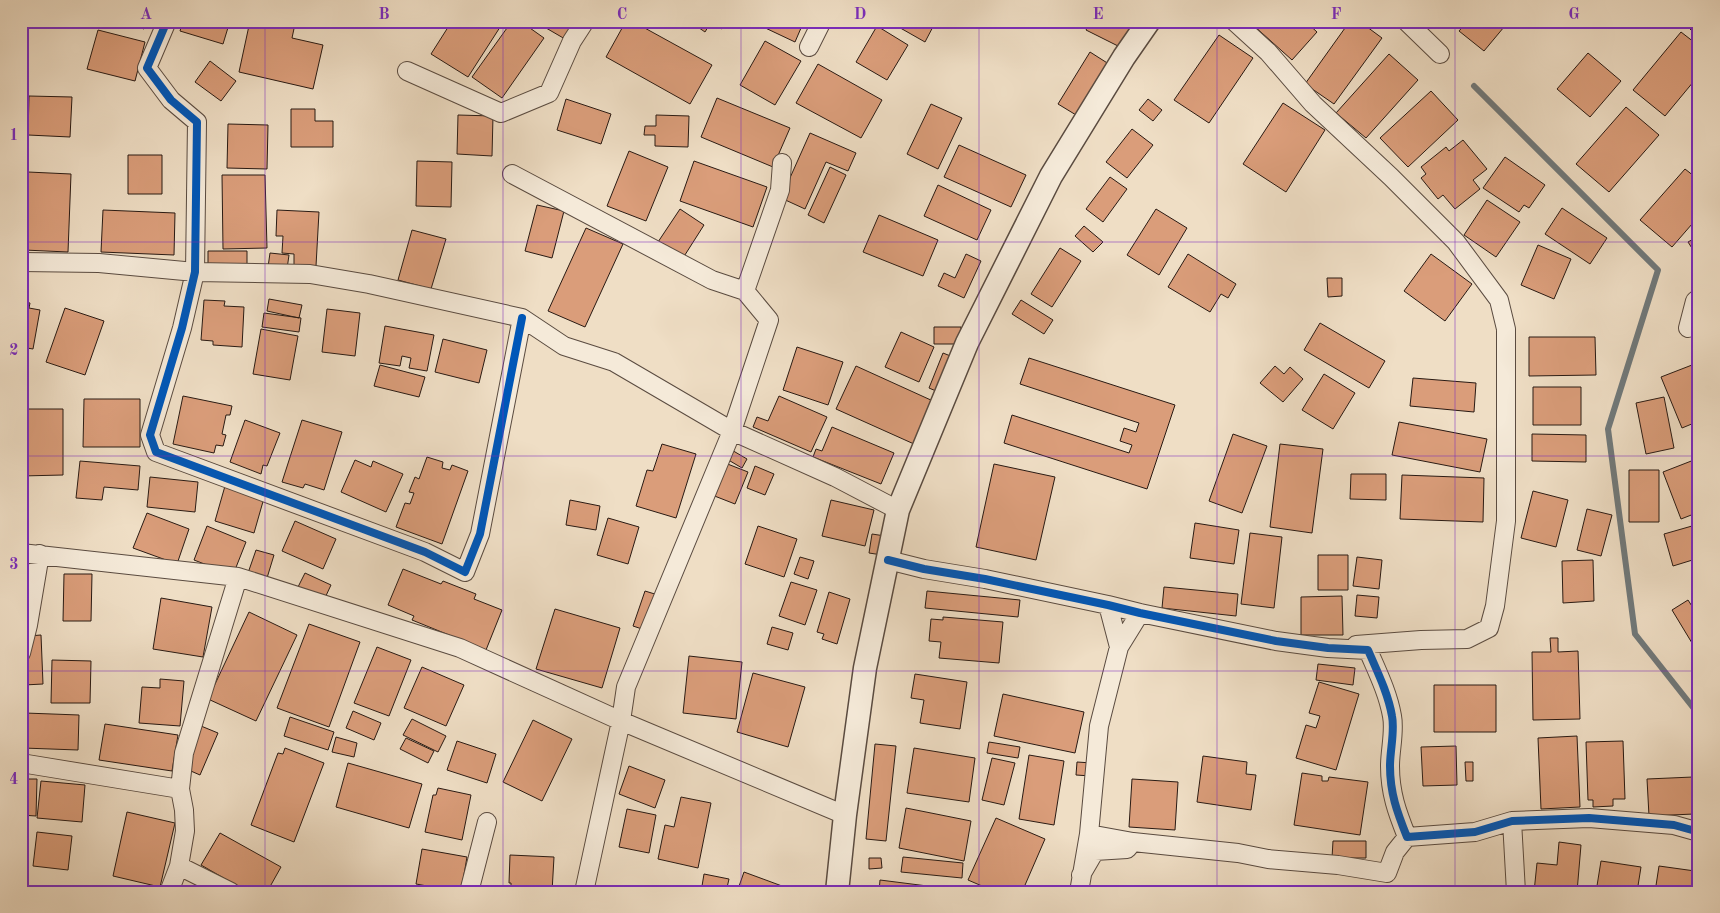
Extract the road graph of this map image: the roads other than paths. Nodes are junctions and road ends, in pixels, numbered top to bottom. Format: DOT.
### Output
graph roads {
  1 [pos="167,21"];
  2 [pos="585,21"];
  3 [pos="822,21"];
  4 [pos="1149,21"];
  5 [pos="1234,21"];
  6 [pos="1406,21"];
  7 [pos="809,47"];
  8 [pos="1440,54"];
  9 [pos="406,71"];
  10 [pos="782,163"];
  11 [pos="512,174"];
  12 [pos="21,262"];
  13 [pos="195,272"];
  14 [pos="745,291"];
  15 [pos="1699,298"];
  16 [pos="522,318"];
  17 [pos="1688,328"];
  18 [pos="732,431"];
  19 [pos="898,510"];
  20 [pos="21,553"];
  21 [pos="40,554"];
  22 [pos="888,560"];
  23 [pos="238,577"];
  24 [pos="1108,605"];
  25 [pos="1140,614"];
  26 [pos="1119,647"];
  27 [pos="1328,648"];
  28 [pos="21,653"];
  29 [pos="621,721"];
  30 [pos="21,763"];
  31 [pos="180,789"];
  32 [pos="845,815"];
  33 [pos="1512,821"];
  34 [pos="487,822"];
  35 [pos="1699,832"];
  36 [pos="1089,834"];
  37 [pos="1407,837"];
  38 [pos="1133,842"];
  39 [pos="179,866"];
  40 [pos="1080,883"];
  41 [pos="169,892"];
  42 [pos="231,892"];
  43 [pos="469,892"];
  44 [pos="584,892"];
  45 [pos="837,892"];
  46 [pos="1516,892"];
  1 -- 13 [label="street"];
  2 -- 9 [label="street"];
  3 -- 7 [label="street"];
  4 -- 19 [label="street"];
  5 -- 27 [label="street"];
  6 -- 8 [label="street"];
  10 -- 14 [label="street"];
  11 -- 14 [label="street"];
  12 -- 13 [label="street"];
  13 -- 16 [label="street"];
  13 -- 16 [label="street"];
  14 -- 18 [label="street"];
  15 -- 17 [label="street"];
  16 -- 18 [label="street"];
  18 -- 19 [label="street"];
  18 -- 29 [label="street"];
  19 -- 22 [label="street"];
  20 -- 21 [label="street"];
  21 -- 23 [label="street"];
  21 -- 28 [label="street"];
  22 -- 24 [label="street"];
  22 -- 32 [label="street"];
  23 -- 29 [label="street"];
  23 -- 31 [label="street"];
  24 -- 25 [label="street"];
  24 -- 26 [label="street"];
  25 -- 26 [label="street"];
  25 -- 27 [label="street"];
  26 -- 36 [label="street"];
  27 -- 37 [label="street"];
  29 -- 32 [label="street"];
  29 -- 44 [label="street"];
  30 -- 31 [label="street"];
  31 -- 39 [label="street"];
  32 -- 45 [label="street"];
  33 -- 35 [label="street"];
  33 -- 37 [label="street"];
  33 -- 46 [label="street"];
  34 -- 43 [label="street"];
  36 -- 38 [label="street"];
  36 -- 40 [label="street"];
  37 -- 38 [label="street"];
  38 -- 40 [label="street"];
  39 -- 41 [label="street"];
  39 -- 42 [label="street"];
}
